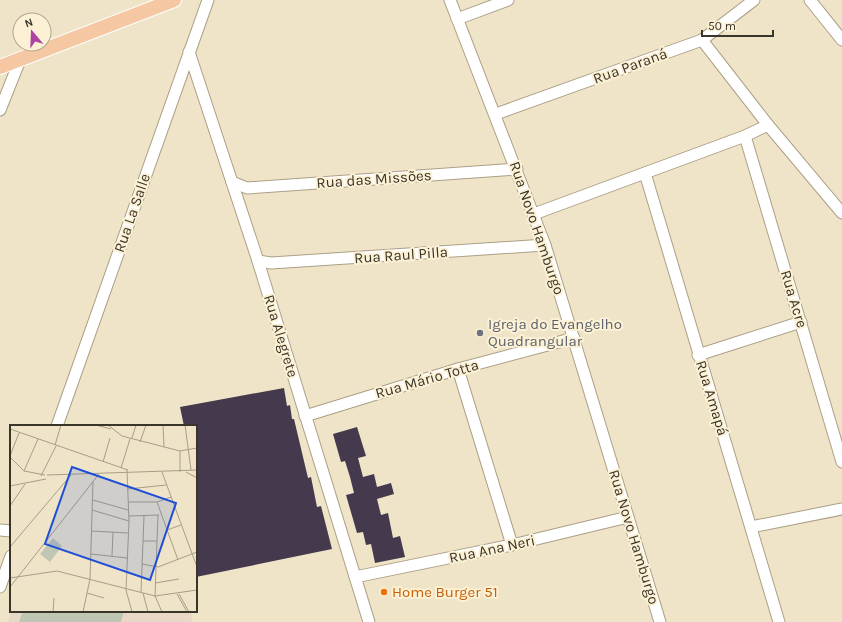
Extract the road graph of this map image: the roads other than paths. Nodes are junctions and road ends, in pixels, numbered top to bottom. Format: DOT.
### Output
graph roads {
  1 [pos="174,0"];
  2 [pos="208,0"];
  3 [pos="450,0"];
  4 [pos="508,0"];
  5 [pos="754,0"];
  6 [pos="810,0"];
  7 [pos="457,19"];
  8 [pos="702,40"];
  9 [pos="842,40"];
  10 [pos="188,52"];
  11 [pos="20,60"];
  12 [pos="0,68"];
  13 [pos="0,110"];
  14 [pos="496,114"];
  15 [pos="768,125"];
  16 [pos="745,136"];
  17 [pos="517,169"];
  18 [pos="645,173"];
  19 [pos="232,182"];
  20 [pos="842,213"];
  21 [pos="534,214"];
  22 [pos="545,245"];
  23 [pos="258,261"];
  24 [pos="801,322"];
  25 [pos="574,338"];
  26 [pos="698,355"];
  27 [pos="458,369"];
  28 [pos="305,416"];
  29 [pos="57,425"];
  30 [pos="842,462"];
  31 [pos="842,509"];
  32 [pos="628,517"];
  33 [pos="751,527"];
  34 [pos="0,530"];
  35 [pos="10,531"];
  36 [pos="512,545"];
  37 [pos="6,562"];
  38 [pos="355,578"];
  39 [pos="0,587"];
  40 [pos="369,622"];
  41 [pos="660,622"];
  42 [pos="779,622"];
  1 -- 11 [label="main road"];
  2 -- 10 [label="street, Rua La Salle"];
  3 -- 7 [label="street, Rua Novo Hamburgo"];
  4 -- 7 [label="street"];
  5 -- 8 [label="street, Rua Paraná"];
  6 -- 9 [label="street"];
  7 -- 14 [label="street, Rua Novo Hamburgo"];
  8 -- 14 [label="street, Rua Paraná"];
  8 -- 15 [label="street"];
  10 -- 19 [label="street, Rua Alegrete"];
  10 -- 29 [label="street, Rua La Salle"];
  11 -- 12 [label="main road"];
  11 -- 13 [label="street"];
  14 -- 17 [label="street, Rua Novo Hamburgo"];
  15 -- 16 [label="street"];
  15 -- 20 [label="street"];
  16 -- 18 [label="street"];
  16 -- 24 [label="street, Rua Acre"];
  17 -- 19 [label="street, Rua das Missões"];
  17 -- 21 [label="street, Rua Novo Hamburgo"];
  18 -- 21 [label="street"];
  18 -- 26 [label="street, Rua Amapá"];
  19 -- 23 [label="street, Rua Alegrete"];
  21 -- 22 [label="street, Rua Novo Hamburgo"];
  22 -- 23 [label="street, Rua Raul Pilla"];
  22 -- 25 [label="street, Rua Novo Hamburgo"];
  23 -- 28 [label="street, Rua Alegrete"];
  24 -- 26 [label="street"];
  24 -- 30 [label="street, Rua Acre"];
  25 -- 27 [label="street, Rua Mário Totta"];
  25 -- 32 [label="street, Rua Novo Hamburgo"];
  26 -- 33 [label="street, Rua Amapá"];
  27 -- 28 [label="street, Rua Mário Totta"];
  27 -- 36 [label="street"];
  28 -- 38 [label="street, Rua Alegrete"];
  31 -- 33 [label="street"];
  32 -- 36 [label="street, Rua Ana Neri"];
  32 -- 41 [label="street, Rua Novo Hamburgo"];
  33 -- 42 [label="street, Rua Amapá"];
  34 -- 35 [label="street"];
  36 -- 38 [label="street, Rua Ana Neri"];
  37 -- 39 [label="street"];
  38 -- 40 [label="street, Rua Alegrete"];
}
